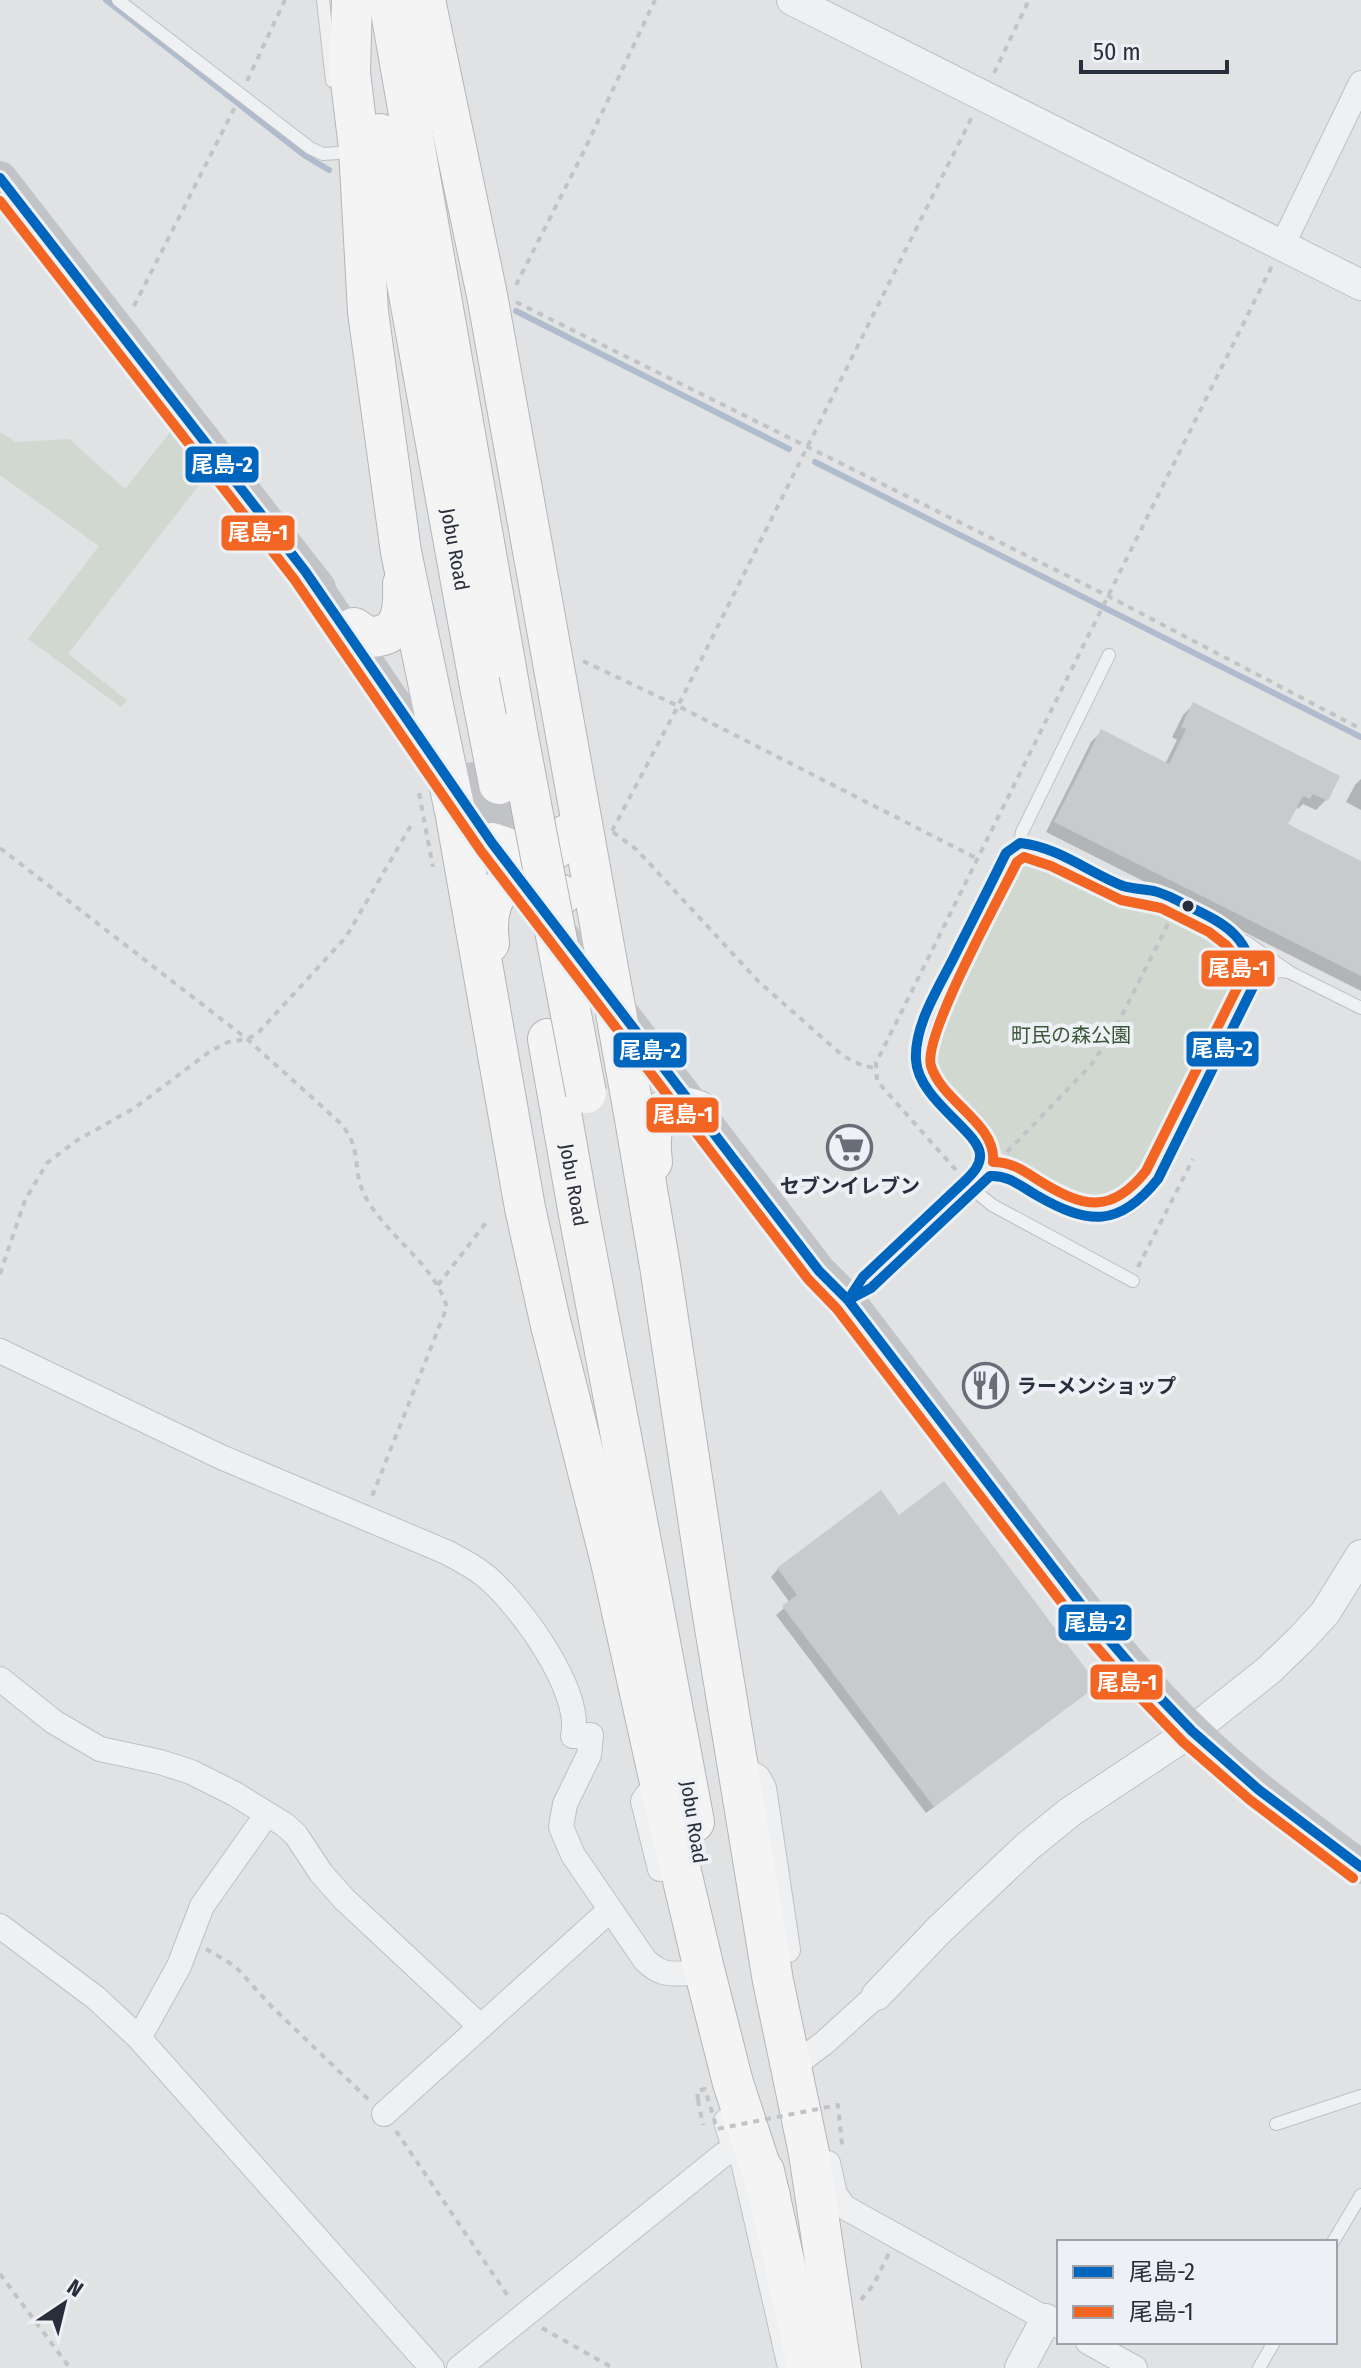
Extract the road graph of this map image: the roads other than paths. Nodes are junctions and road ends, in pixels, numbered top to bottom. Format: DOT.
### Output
graph roads {
  1 [pos="118,0"];
  2 [pos="323,0"];
  3 [pos="353,0"];
  4 [pos="389,0"];
  5 [pos="425,0"];
  6 [pos="792,0"];
  7 [pos="1361,83"];
  8 [pos="333,92"];
  9 [pos="338,138"];
  10 [pos="339,153"];
  11 [pos="341,168"];
  12 [pos="0,178"];
  13 [pos="1282,246"];
  14 [pos="352,259"];
  15 [pos="1361,285"];
  16 [pos="368,395"];
  17 [pos="401,552"];
  18 [pos="305,571"];
  19 [pos="354,628"];
  20 [pos="1109,655"];
  21 [pos="564,732"];
  22 [pos="438,733"];
  23 [pos="449,784"];
  24 [pos="492,843"];
  25 [pos="1020,843"];
  26 [pos="527,869"];
  27 [pos="561,895"];
  28 [pos="1231,929"];
  29 [pos="604,953"];
  30 [pos="1291,973"];
  31 [pos="1253,987"];
  32 [pos="613,1002"];
  33 [pos="1361,1008"];
  34 [pos="498,1063"];
  35 [pos="698,1111"];
  36 [pos="974,1190"];
  37 [pos="660,1266"];
  38 [pos="1133,1281"];
  39 [pos="848,1300"];
  40 [pos="0,1351"];
  41 [pos="1361,1555"];
  42 [pos="0,1679"];
  43 [pos="1192,1731"];
  44 [pos="739,1766"];
  45 [pos="661,1787"];
  46 [pos="267,1814"];
  47 [pos="1361,1867"];
  48 [pos="610,1910"];
  49 [pos="0,1926"];
  50 [pos="686,1973"];
  51 [pos="877,1995"];
  52 [pos="480,2026"];
  53 [pos="139,2038"];
  54 [pos="804,2058"];
  55 [pos="1361,2096"];
  56 [pos="384,2114"];
  57 [pos="1276,2124"];
  58 [pos="734,2149"];
  59 [pos="1361,2195"];
  60 [pos="770,2196"];
  61 [pos="1334,2240"];
  62 [pos="1053,2322"];
  63 [pos="787,2325"];
  64 [pos="1092,2344"];
  65 [pos="1273,2344"];
  66 [pos="432,2368"];
  67 [pos="459,2368"];
  68 [pos="784,2368"];
  69 [pos="808,2368"];
  70 [pos="841,2368"];
  71 [pos="1020,2368"];
  72 [pos="1135,2368"];
  73 [pos="1259,2368"];
  1 -- 10 [label="lane"];
  2 -- 8 [label="lane"];
  3 -- 17 [label="highway"];
  3 -- 60 [label="highway, Jobu Road, bridge"];
  4 -- 70 [label="highway, Jobu Road, bridge"];
  5 -- 21 [label="highway"];
  6 -- 13 [label="street"];
  7 -- 13 [label="street"];
  9 -- 10 [label="lane"];
  10 -- 11 [label="lane"];
  12 -- 18 [label="main road"];
  13 -- 15 [label="street"];
  14 -- 16 [label="lane"];
  17 -- 19 [label="highway"];
  17 -- 22 [label="highway"];
  18 -- 19 [label="main road"];
  18 -- 23 [label="main road"];
  19 -- 22 [label="main road"];
  20 -- 25 [label="lane"];
  21 -- 26 [label="highway"];
  21 -- 29 [label="highway"];
  22 -- 23 [label="highway"];
  22 -- 26 [label="main road"];
  23 -- 24 [label="main road"];
  23 -- 34 [label="highway"];
  24 -- 26 [label="highway"];
  25 -- 28 [label="lane"];
  25 -- 39 [label="lane"];
  26 -- 27 [label="highway"];
  26 -- 32 [label="main road"];
  26 -- 34 [label="highway"];
  27 -- 29 [label="main road"];
  28 -- 30 [label="lane"];
  28 -- 31 [label="lane"];
  29 -- 32 [label="highway"];
  29 -- 39 [label="main road"];
  30 -- 31 [label="lane"];
  30 -- 33 [label="lane"];
  31 -- 36 [label="lane"];
  32 -- 35 [label="main road"];
  32 -- 37 [label="highway"];
  34 -- 45 [label="highway"];
  35 -- 37 [label="highway"];
  35 -- 39 [label="main road"];
  36 -- 38 [label="lane"];
  36 -- 39 [label="lane"];
  37 -- 44 [label="highway"];
  39 -- 43 [label="main road"];
  40 -- 48 [label="street"];
  41 -- 43 [label="street"];
  42 -- 46 [label="street"];
  43 -- 47 [label="main road"];
  43 -- 51 [label="street"];
  44 -- 54 [label="street"];
  44 -- 70 [label="highway"];
  45 -- 50 [label="street"];
  45 -- 60 [label="highway"];
  46 -- 52 [label="street"];
  46 -- 53 [label="street"];
  48 -- 50 [label="street"];
  48 -- 52 [label="street"];
  49 -- 53 [label="street"];
  50 -- 58 [label="street"];
  51 -- 54 [label="street"];
  52 -- 56 [label="street"];
  53 -- 66 [label="street"];
  54 -- 62 [label="street"];
  55 -- 57 [label="lane"];
  58 -- 63 [label="lane"];
  58 -- 67 [label="street"];
  59 -- 61 [label="lane"];
  60 -- 63 [label="highway, Jobu Road"];
  62 -- 71 [label="street"];
  63 -- 68 [label="lane"];
  63 -- 69 [label="highway, Jobu Road"];
  64 -- 72 [label="street"];
  65 -- 73 [label="lane"];
}
